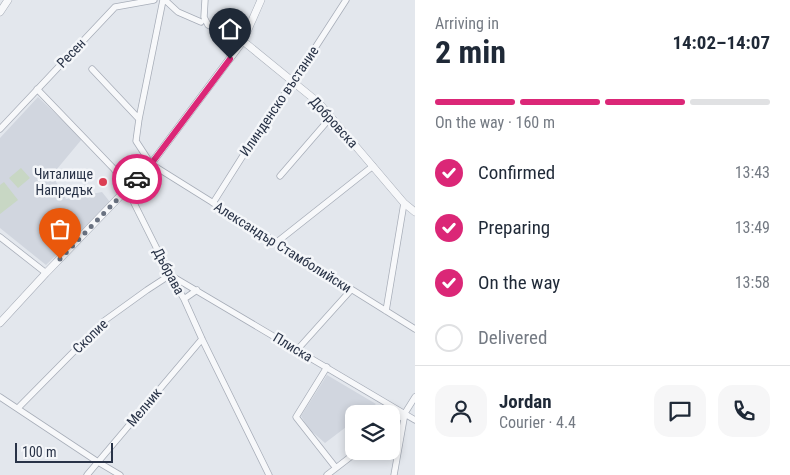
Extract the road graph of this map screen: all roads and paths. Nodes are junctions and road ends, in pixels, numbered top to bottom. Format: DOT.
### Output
graph roads {
  1 [pos="8,0"];
  2 [pos="154,0"];
  3 [pos="164,0"];
  4 [pos="205,0"];
  5 [pos="261,0"];
  6 [pos="346,0"];
  7 [pos="0,12"];
  8 [pos="201,22"];
  9 [pos="243,41"];
  10 [pos="92,68"];
  11 [pos="293,82"];
  12 [pos="37,88"];
  13 [pos="331,117"];
  14 [pos="139,119"];
  15 [pos="0,129"];
  16 [pos="151,164"];
  17 [pos="372,166"];
  18 [pos="280,176"];
  19 [pos="127,189"];
  20 [pos="213,202"];
  21 [pos="404,203"];
  22 [pos="415,211"];
  23 [pos="0,237"];
  24 [pos="277,242"];
  25 [pos="46,272"];
  26 [pos="170,275"];
  27 [pos="197,290"];
  28 [pos="352,290"];
  29 [pos="184,299"];
  30 [pos="386,311"];
  31 [pos="0,323"];
  32 [pos="415,329"];
  33 [pos="202,339"];
  34 [pos="298,350"];
  35 [pos="326,367"];
  36 [pos="0,397"];
  37 [pos="415,397"];
  38 [pos="18,408"];
  39 [pos="405,413"];
  40 [pos="400,417"];
  41 [pos="415,420"];
  42 [pos="346,460"];
  43 [pos="98,462"];
  44 [pos="336,468"];
  45 [pos="87,475"];
  46 [pos="120,475"];
  47 [pos="270,475"];
  48 [pos="327,475"];
  49 [pos="394,475"];
  1 -- 7 [label="street"];
  2 -- 12 [label="street, Ресен"];
  3 -- 8 [label="street"];
  3 -- 14 [label="street"];
  4 -- 9 [label="street"];
  5 -- 9 [label="street"];
  6 -- 11 [label="street, Илинденско въстание"];
  9 -- 11 [label="street, Добровска"];
  9 -- 16 [label="street"];
  10 -- 14 [label="street"];
  11 -- 13 [label="street, Добровска"];
  11 -- 20 [label="street, Илинденско въстание"];
  12 -- 15 [label="street, Ресен"];
  12 -- 19 [label="street, Дъбрава"];
  13 -- 17 [label="street, Добровска"];
  13 -- 18 [label="street"];
  14 -- 16 [label="street"];
  16 -- 19 [label="street"];
  16 -- 20 [label="street, Александър Стамболийски"];
  17 -- 21 [label="street, Добровска"];
  17 -- 24 [label="street"];
  19 -- 25 [label="street"];
  19 -- 26 [label="street, Дъбрава"];
  20 -- 24 [label="street, Александър Стамболийски"];
  21 -- 22 [label="street, Добровска"];
  21 -- 30 [label="street"];
  23 -- 25 [label="street"];
  24 -- 28 [label="street, Александър Стамболийски"];
  25 -- 31 [label="street"];
  26 -- 27 [label="street, Плиска"];
  26 -- 29 [label="street, Дъбрава"];
  26 -- 38 [label="street, Скопие"];
  27 -- 29 [label="street"];
  27 -- 34 [label="street, Плиска"];
  28 -- 30 [label="street, Александър Стамболийски"];
  28 -- 34 [label="street"];
  29 -- 33 [label="street, Дъбрава"];
  30 -- 32 [label="street, Александър Стамболийски"];
  33 -- 43 [label="street, Мелник"];
  33 -- 47 [label="street, Дъбрава"];
  34 -- 35 [label="street, Плиска"];
  35 -- 39 [label="street, Плиска"];
  35 -- 44 [label="street"];
  36 -- 38 [label="street"];
  37 -- 39 [label="street"];
  38 -- 43 [label="street"];
  39 -- 40 [label="street"];
  39 -- 41 [label="street, Плиска"];
  39 -- 49 [label="street"];
  42 -- 44 [label="street"];
  43 -- 45 [label="street, Мелник"];
  43 -- 46 [label="street"];
  44 -- 48 [label="street"];
}
